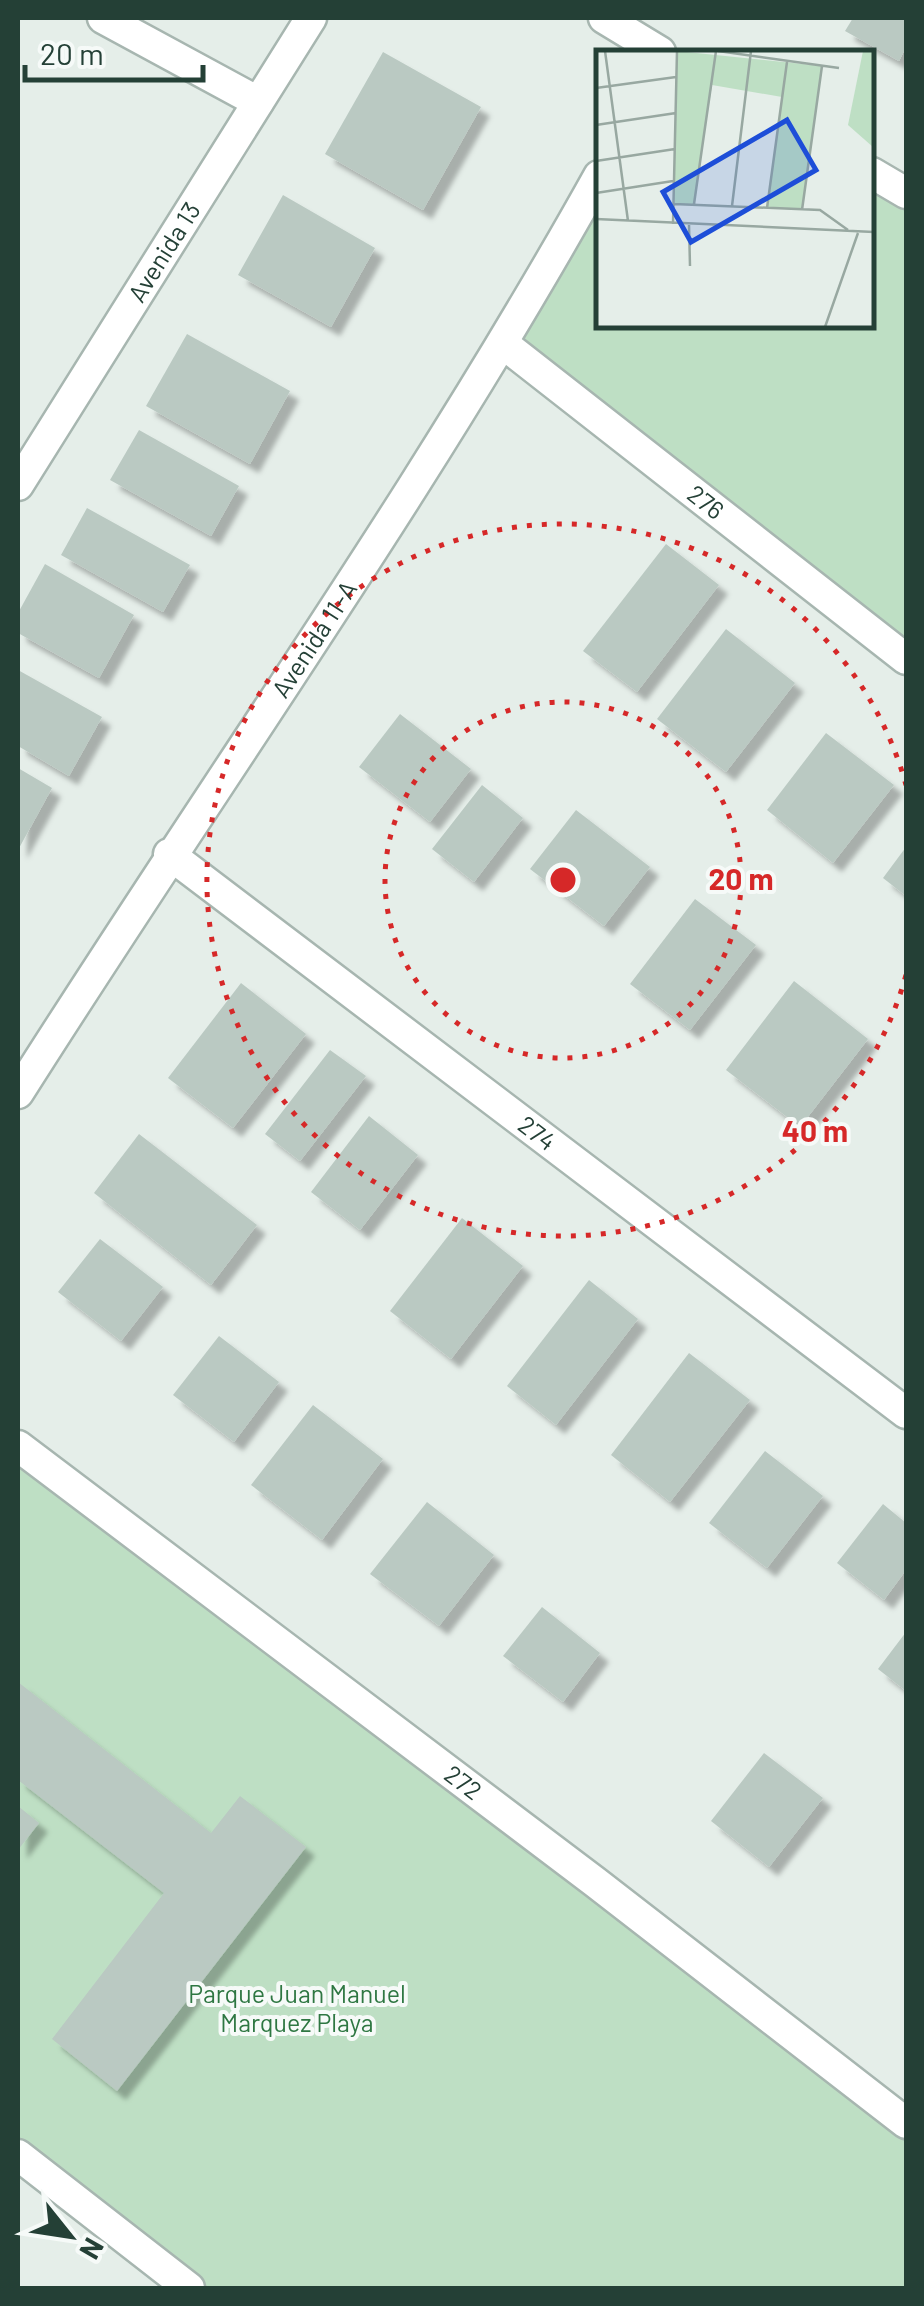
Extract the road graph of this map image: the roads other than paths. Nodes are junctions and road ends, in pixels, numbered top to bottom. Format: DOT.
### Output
graph roads {
  1 [pos="103,18"];
  2 [pos="311,18"];
  3 [pos="604,18"];
  4 [pos="657,50"];
  5 [pos="258,102"];
  6 [pos="874,174"];
  7 [pos="596,181"];
  8 [pos="906,192"];
  9 [pos="505,344"];
  10 [pos="18,486"];
  11 [pos="906,658"];
  12 [pos="169,854"];
  13 [pos="18,1094"];
  14 [pos="906,1413"];
  15 [pos="18,1446"];
  16 [pos="906,2123"];
  17 [pos="18,2155"];
  18 [pos="189,2288"];
  1 -- 5 [label="street"];
  2 -- 5 [label="street, Avenida 13"];
  3 -- 4 [label="street"];
  5 -- 10 [label="street, Avenida 13"];
  6 -- 8 [label="street"];
  7 -- 9 [label="street, Avenida 11-A"];
  9 -- 11 [label="street, 276"];
  9 -- 12 [label="street, Avenida 11-A"];
  12 -- 13 [label="street, Avenida 11-A"];
  12 -- 14 [label="street, 274"];
  15 -- 16 [label="street, 272"];
  17 -- 18 [label="street"];
}
